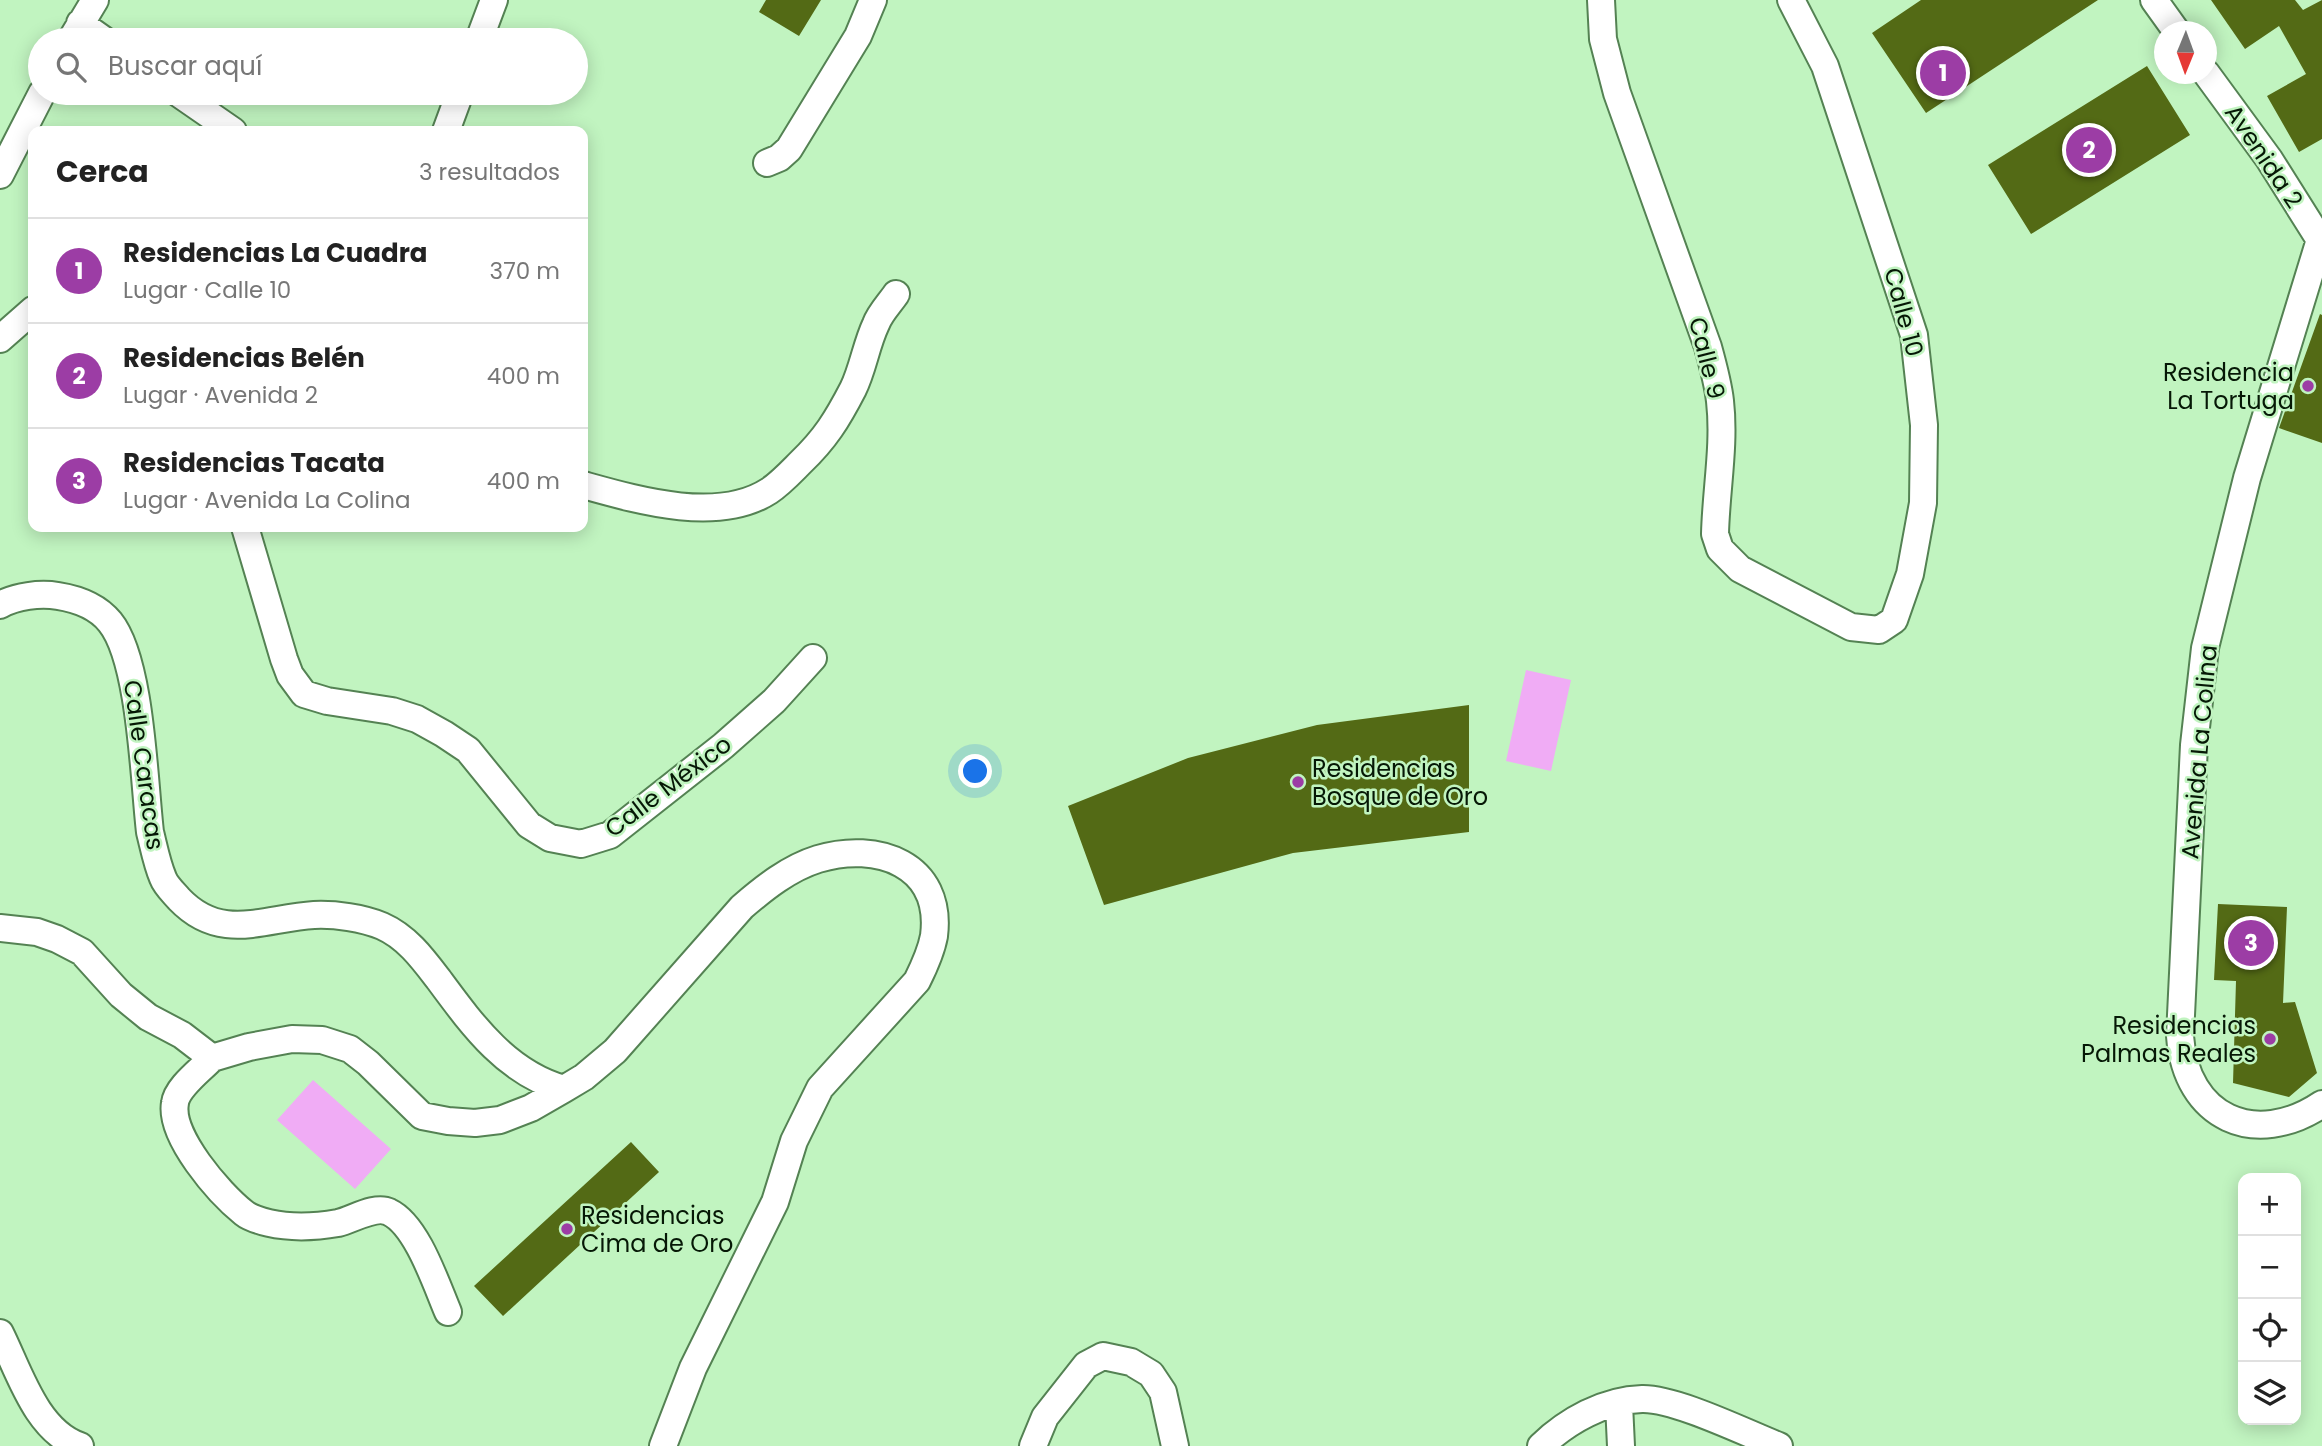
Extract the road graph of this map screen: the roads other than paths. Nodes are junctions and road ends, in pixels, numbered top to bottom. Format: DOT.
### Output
graph roads {
  1 [pos="95,0"];
  2 [pos="494,0"];
  3 [pos="873,0"];
  4 [pos="1601,0"];
  5 [pos="1791,0"];
  6 [pos="2154,0"];
  7 [pos="2169,21"];
  8 [pos="78,28"];
  9 [pos="484,28"];
  10 [pos="2216,84"];
  11 [pos="36,105"];
  12 [pos="195,105"];
  13 [pos="456,105"];
  14 [pos="226,126"];
  15 [pos="448,126"];
  16 [pos="768,163"];
  17 [pos="0,174"];
  18 [pos="2321,237"];
  19 [pos="896,293"];
  20 [pos="28,314"];
  21 [pos="0,339"];
  22 [pos="588,486"];
  23 [pos="246,532"];
  24 [pos="0,605"];
  25 [pos="1879,631"];
  26 [pos="813,659"];
  27 [pos="0,928"];
  28 [pos="212,1058"];
  29 [pos="564,1090"];
  30 [pos="2322,1104"];
  31 [pos="448,1312"];
  32 [pos="0,1334"];
  33 [pos="1619,1404"];
  34 [pos="80,1446"];
  35 [pos="663,1446"];
  36 [pos="1033,1446"];
  37 [pos="1175,1446"];
  38 [pos="1541,1446"];
  39 [pos="1621,1446"];
  40 [pos="1779,1446"];
  1 -- 8 [label="street"];
  2 -- 9 [label="street"];
  3 -- 16 [label="street"];
  4 -- 25 [label="street, Calle 9"];
  5 -- 25 [label="street, Calle 10"];
  6 -- 7 [label="street"];
  10 -- 18 [label="street, Avenida 2"];
  11 -- 17 [label="street"];
  12 -- 14 [label="street"];
  13 -- 15 [label="street"];
  18 -- 30 [label="street, Avenida La Colina"];
  19 -- 22 [label="street"];
  20 -- 21 [label="street"];
  23 -- 26 [label="street, Calle México"];
  24 -- 29 [label="street, Calle Caracas"];
  27 -- 28 [label="street"];
  28 -- 29 [label="street"];
  28 -- 31 [label="street"];
  29 -- 35 [label="street"];
  32 -- 34 [label="street"];
  33 -- 38 [label="street"];
  33 -- 39 [label="street"];
  33 -- 40 [label="street"];
  36 -- 37 [label="street"];
}
